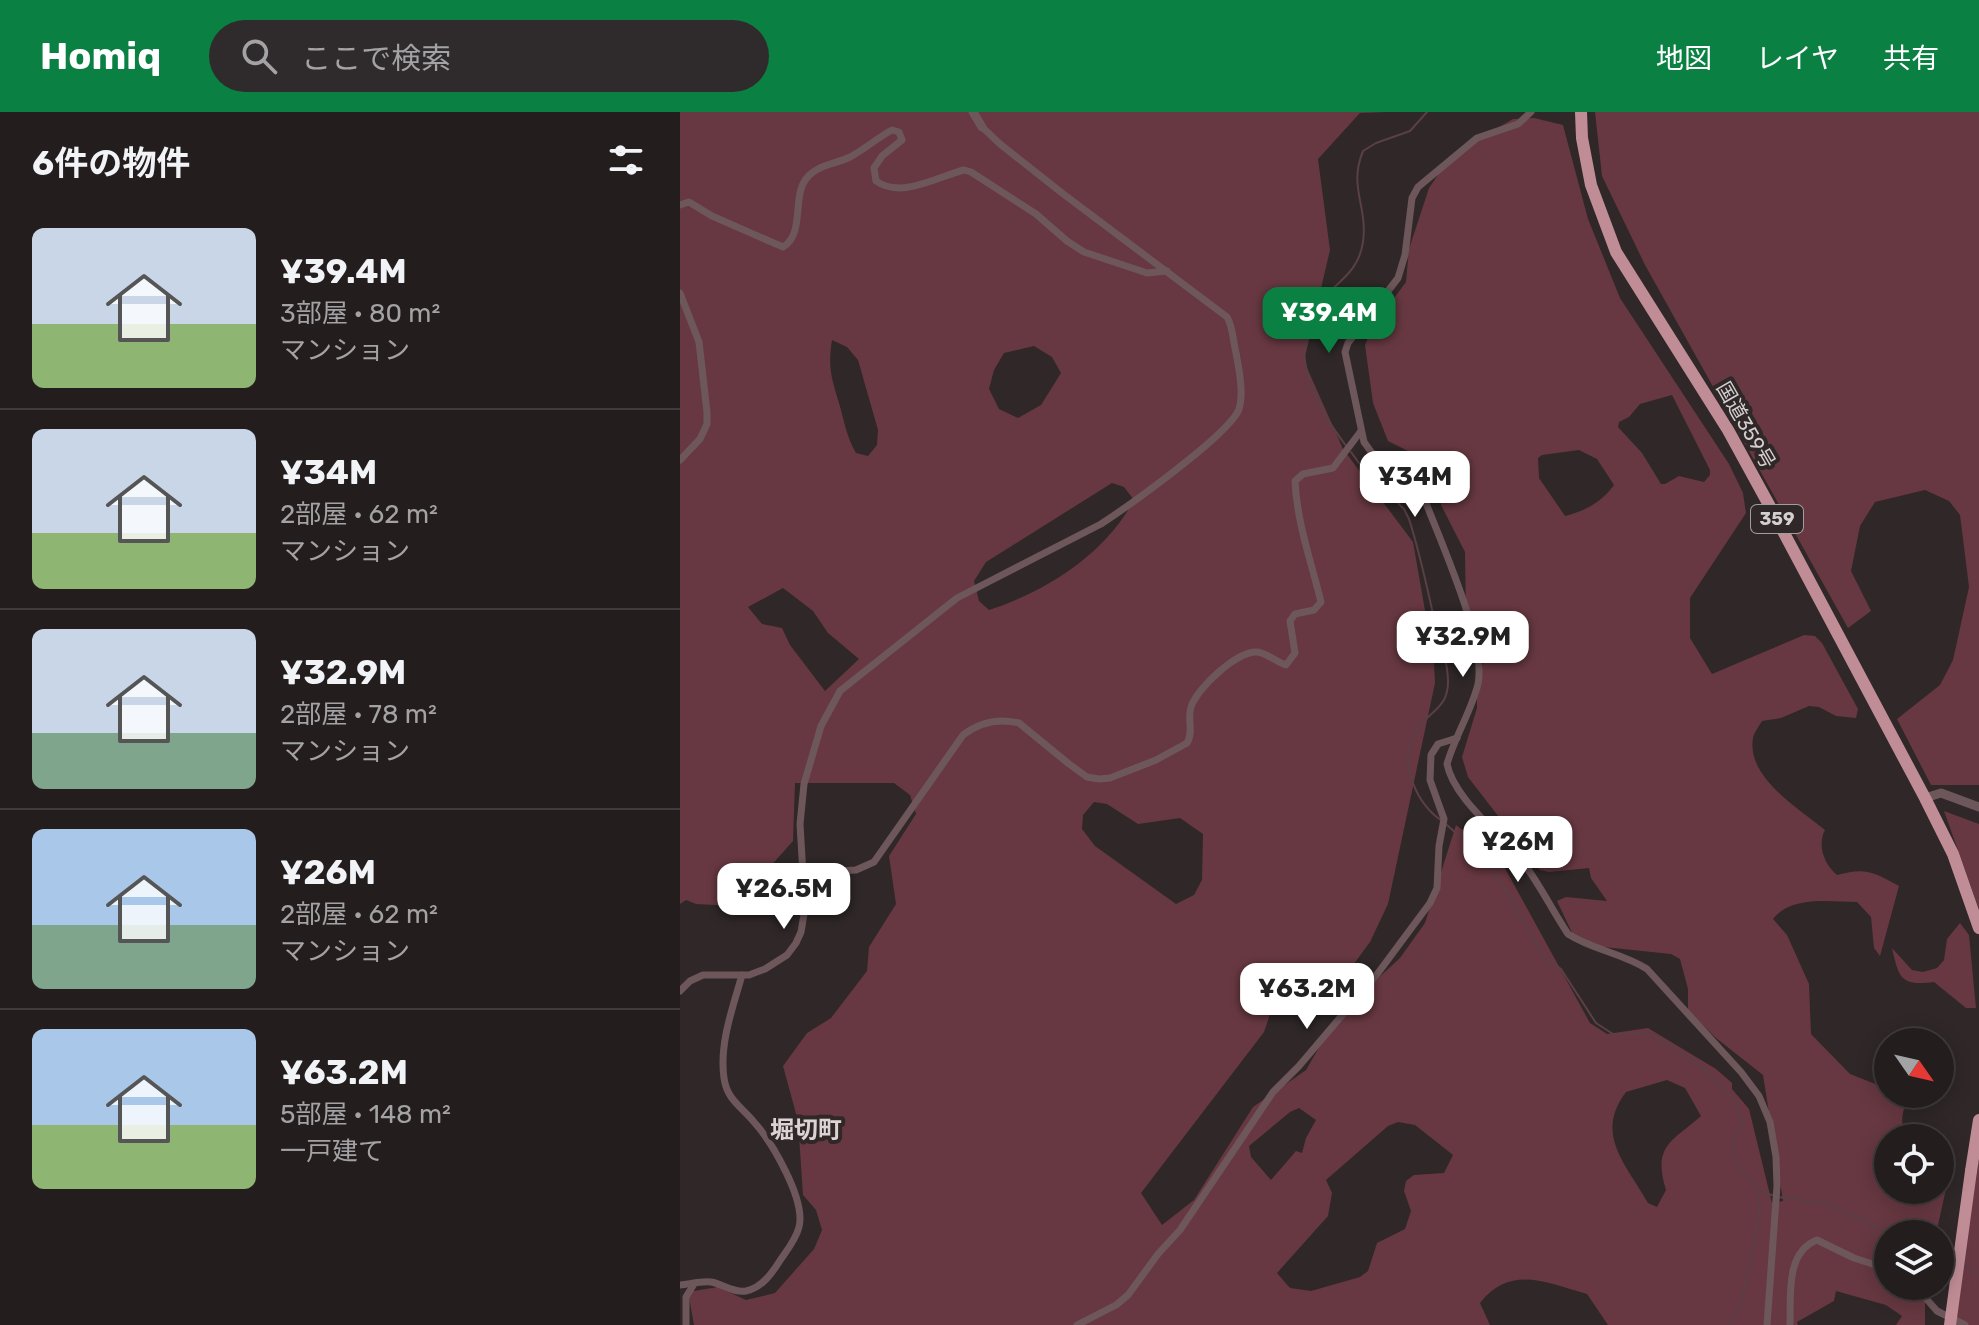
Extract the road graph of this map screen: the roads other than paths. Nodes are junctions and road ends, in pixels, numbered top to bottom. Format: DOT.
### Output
graph roads {
  1 [pos="973,112"];
  2 [pos="1531,112"];
  3 [pos="1581,112"];
  4 [pos="982,127"];
  5 [pos="680,205"];
  6 [pos="1167,271"];
  7 [pos="680,293"];
  8 [pos="1361,431"];
  9 [pos="680,460"];
  10 [pos="1457,738"];
  11 [pos="1925,798"];
  12 [pos="1979,807"];
  13 [pos="804,878"];
  14 [pos="1979,928"];
  15 [pos="742,975"];
  16 [pos="680,991"];
  17 [pos="1979,1120"];
  18 [pos="1874,1264"];
  19 [pos="696,1283"];
  20 [pos="680,1285"];
  21 [pos="1927,1300"];
  22 [pos="686,1325"];
  23 [pos="1077,1325"];
  24 [pos="1767,1325"];
  25 [pos="1790,1325"];
  26 [pos="1950,1325"];
  27 [pos="1965,1325"];
  1 -- 4 [label="street"];
  2 -- 8 [label="street"];
  3 -- 11 [label="highway, 国道359号 / 359"];
  4 -- 6 [label="street"];
  5 -- 6 [label="street"];
  6 -- 13 [label="street"];
  7 -- 9 [label="street"];
  8 -- 10 [label="street"];
  8 -- 13 [label="street"];
  10 -- 23 [label="street"];
  10 -- 24 [label="street"];
  11 -- 12 [label="street"];
  11 -- 14 [label="highway, 国道359号 / 359"];
  13 -- 15 [label="street"];
  15 -- 16 [label="street"];
  15 -- 19 [label="street"];
  17 -- 26 [label="highway, bridge"];
  18 -- 25 [label="street"];
  19 -- 20 [label="street"];
  19 -- 22 [label="street"];
  21 -- 27 [label="street"];
}
